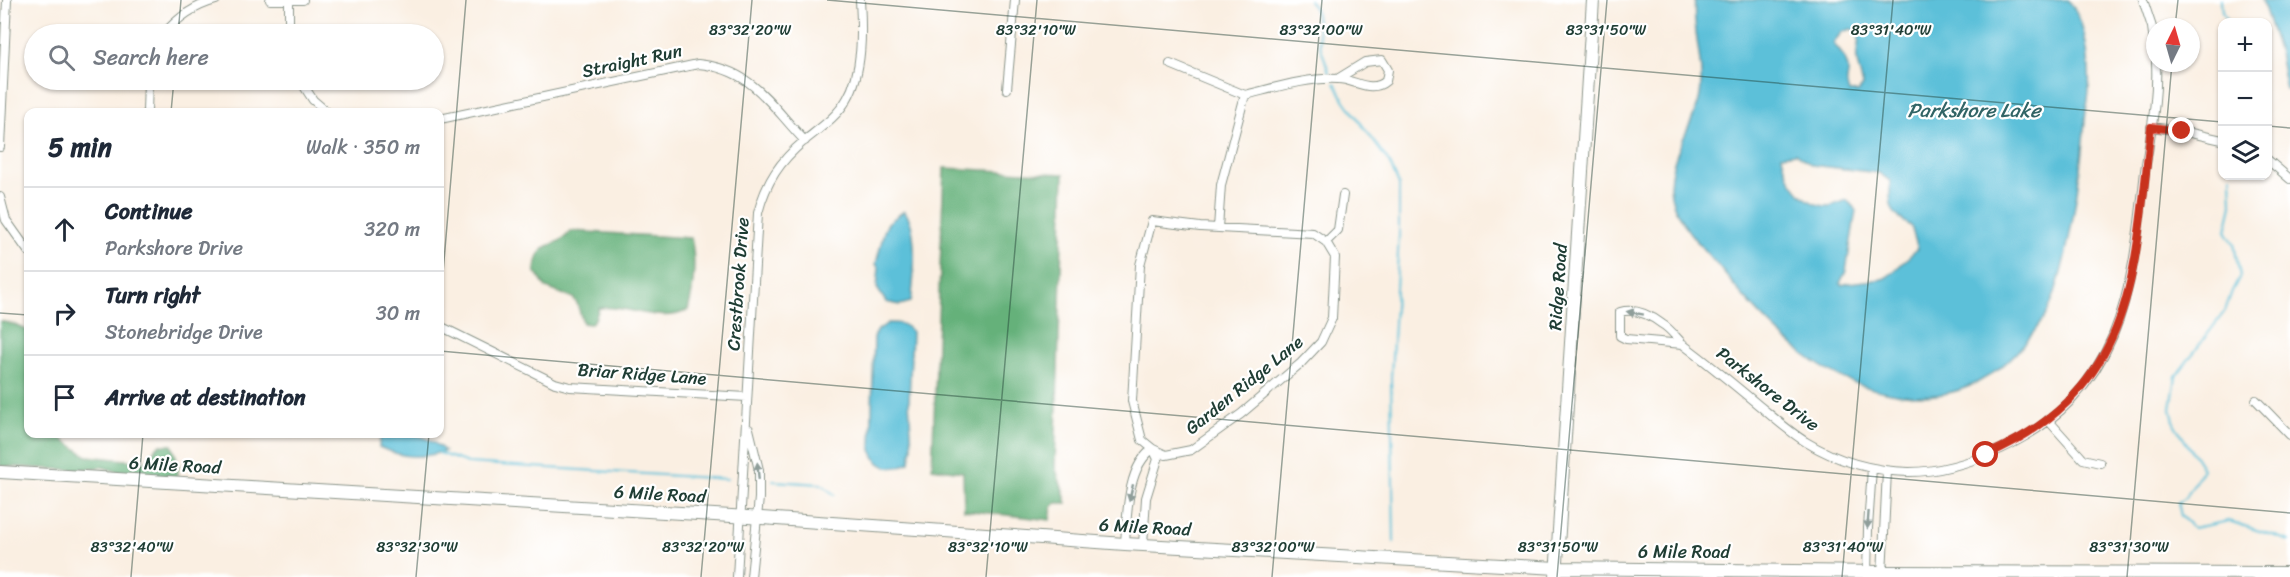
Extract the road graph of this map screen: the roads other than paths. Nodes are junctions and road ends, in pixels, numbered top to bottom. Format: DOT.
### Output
graph roads {
  1 [pos="7,0"];
  2 [pos="216,0"];
  3 [pos="270,0"];
  4 [pos="303,0"];
  5 [pos="860,0"];
  6 [pos="1015,0"];
  7 [pos="1593,0"];
  8 [pos="2143,0"];
  9 [pos="289,1"];
  10 [pos="2149,18"];
  11 [pos="173,24"];
  12 [pos="290,24"];
  13 [pos="1170,64"];
  14 [pos="2155,72"];
  15 [pos="1339,78"];
  16 [pos="1007,89"];
  17 [pos="148,90"];
  18 [pos="306,90"];
  19 [pos="1245,95"];
  20 [pos="147,108"];
  21 [pos="322,108"];
  22 [pos="444,118"];
  23 [pos="2151,127"];
  24 [pos="2218,139"];
  25 [pos="805,141"];
  26 [pos="0,147"];
  27 [pos="2272,163"];
  28 [pos="2290,179"];
  29 [pos="1343,195"];
  30 [pos="0,197"];
  31 [pos="1218,228"];
  32 [pos="1326,242"];
  33 [pos="24,245"];
  34 [pos="444,328"];
  35 [pos="1683,344"];
  36 [pos="747,397"];
  37 [pos="2256,400"];
  38 [pos="2048,420"];
  39 [pos="747,425"];
  40 [pos="2290,435"];
  41 [pos="1153,449"];
  42 [pos="2100,463"];
  43 [pos="1872,468"];
  44 [pos="1887,471"];
  45 [pos="0,472"];
  46 [pos="742,517"];
  47 [pos="757,518"];
  48 [pos="1125,544"];
  49 [pos="1143,545"];
  50 [pos="1556,572"];
  51 [pos="2290,573"];
  52 [pos="1868,574"];
  53 [pos="1882,574"];
  54 [pos="737,577"];
  55 [pos="751,577"];
  1 -- 26 [label="street"];
  2 -- 11 [label="street"];
  3 -- 9 [label="street"];
  4 -- 9 [label="street"];
  5 -- 25 [label="street, Crestbrook Drive"];
  6 -- 16 [label="street"];
  7 -- 50 [label="street, Ridge Road"];
  8 -- 10 [label="street"];
  9 -- 12 [label="street"];
  13 -- 19 [label="street"];
  14 -- 23 [label="street, Parkshore Drive"];
  15 -- 15 [label="street"];
  15 -- 19 [label="street"];
  17 -- 20 [label="street"];
  18 -- 21 [label="street"];
  19 -- 31 [label="street"];
  22 -- 25 [label="street, Straight Run"];
  23 -- 24 [label="street"];
  23 -- 38 [label="street, Parkshore Drive"];
  25 -- 36 [label="street, Crestbrook Drive"];
  27 -- 28 [label="street"];
  29 -- 32 [label="street"];
  30 -- 33 [label="street"];
  31 -- 32 [label="street"];
  31 -- 41 [label="street"];
  32 -- 41 [label="street, Garden Ridge Lane"];
  34 -- 36 [label="street, Briar Ridge Lane"];
  35 -- 35 [label="street, Parkshore Drive, one-way"];
  35 -- 43 [label="street, Parkshore Drive"];
  36 -- 39 [label="street, Crestbrook Drive"];
  37 -- 40 [label="street"];
  38 -- 42 [label="street"];
  38 -- 44 [label="street, Parkshore Drive"];
  39 -- 46 [label="street, Crestbrook Drive"];
  47 -- 39 [label="street, Crestbrook Drive, one-way"];
  41 -- 48 [label="street, one-way"];
  41 -- 49 [label="street"];
  43 -- 44 [label="street, Parkshore Drive"];
  43 -- 52 [label="street, one-way"];
  44 -- 53 [label="street"];
  45 -- 46 [label="street, 6 Mile Road"];
  46 -- 47 [label="street, 6 Mile Road"];
  46 -- 54 [label="street, Crestbrook Drive"];
  47 -- 48 [label="street, 6 Mile Road"];
  47 -- 55 [label="street, Crestbrook Drive"];
  48 -- 49 [label="street, 6 Mile Road"];
  49 -- 50 [label="street, 6 Mile Road"];
  50 -- 52 [label="street, 6 Mile Road"];
  51 -- 53 [label="street, 6 Mile Road"];
  52 -- 53 [label="street, 6 Mile Road"];
}
